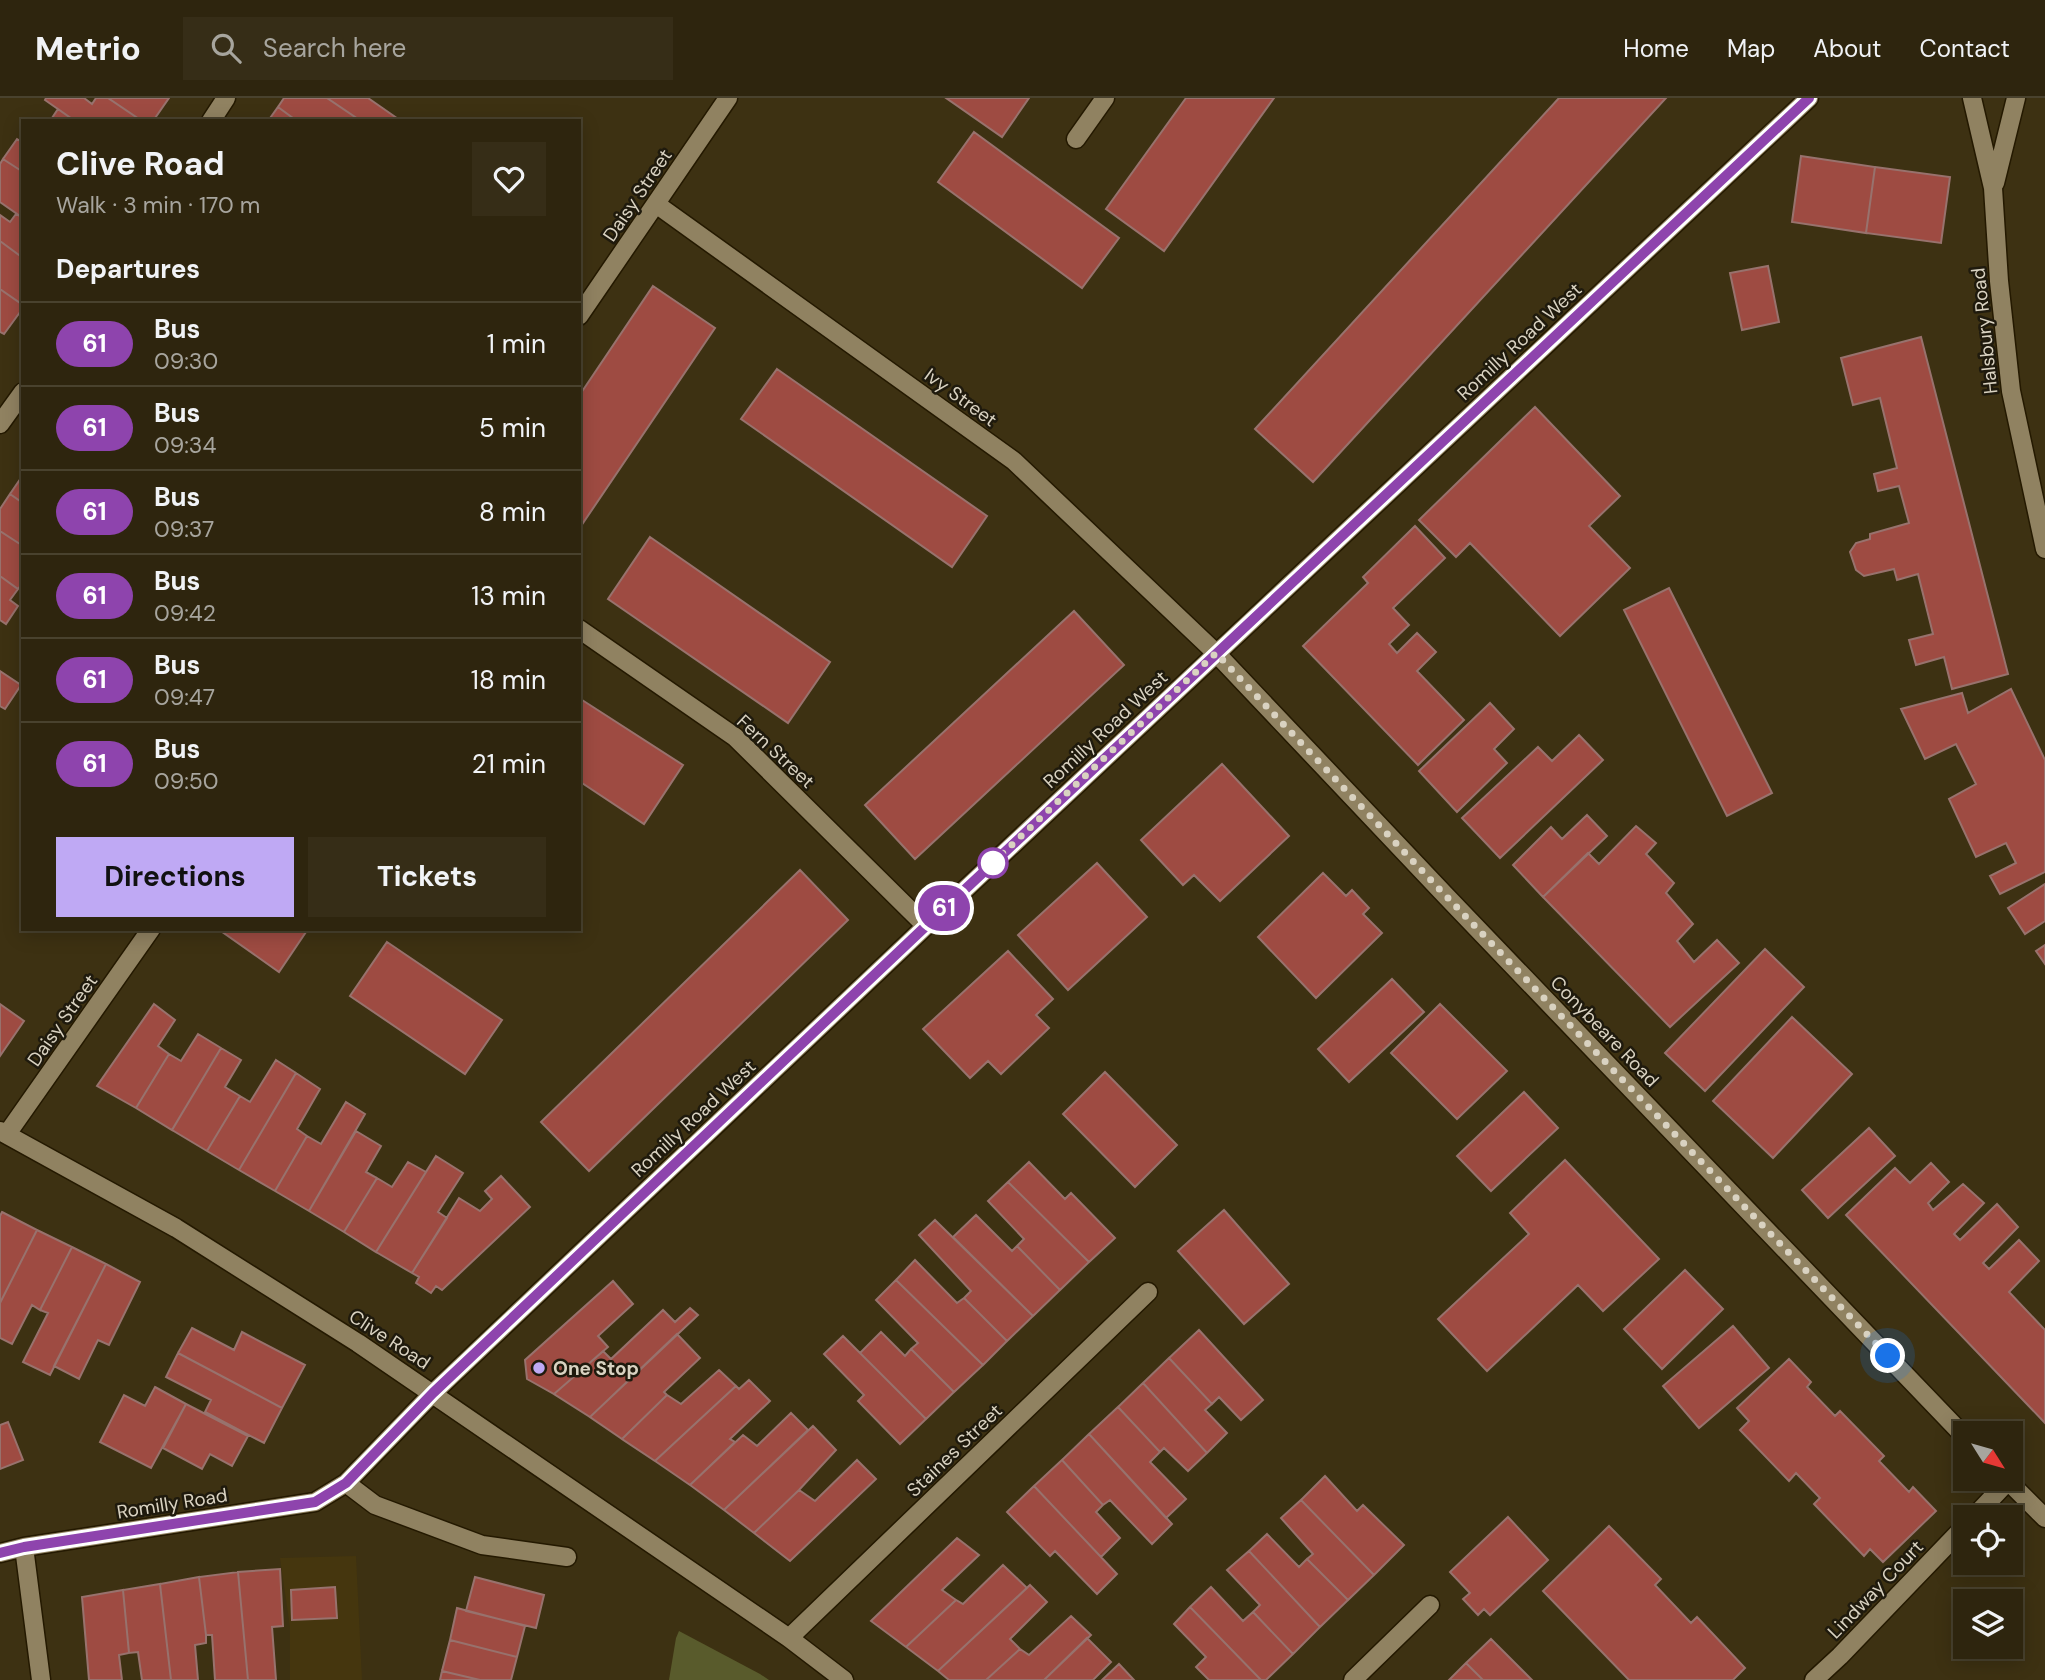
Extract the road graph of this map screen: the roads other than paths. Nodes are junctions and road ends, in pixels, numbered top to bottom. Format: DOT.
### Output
graph roads {
  1 [pos="226,98"];
  2 [pos="728,98"];
  3 [pos="1105,98"];
  4 [pos="1809,98"];
  5 [pos="1972,98"];
  6 [pos="2016,98"];
  7 [pos="212,119"];
  8 [pos="1076,139"];
  9 [pos="1993,188"];
  10 [pos="656,204"];
  11 [pos="581,313"];
  12 [pos="21,395"];
  13 [pos="0,424"];
  14 [pos="2045,549"];
  15 [pos="581,630"];
  16 [pos="1216,653"];
  17 [pos="926,926"];
  18 [pos="150,931"];
  19 [pos="3,1132"];
  20 [pos="1148,1292"];
  21 [pos="433,1393"];
  22 [pos="1953,1425"];
  23 [pos="346,1483"];
  24 [pos="1997,1491"];
  25 [pos="2018,1491"];
  26 [pos="1985,1505"];
  27 [pos="2045,1518"];
  28 [pos="1953,1538"];
  29 [pos="24,1547"];
  30 [pos="0,1553"];
  31 [pos="567,1557"];
  32 [pos="1430,1605"];
  33 [pos="789,1638"];
  34 [pos="41,1680"];
  35 [pos="844,1680"];
  36 [pos="1353,1680"];
  37 [pos="1814,1680"];
  1 -- 7 [label="street"];
  2 -- 10 [label="street, Daisy Street"];
  3 -- 8 [label="street"];
  4 -- 16 [label="street, Romilly Road West"];
  5 -- 9 [label="street, Halsbury Road"];
  6 -- 9 [label="street, Halsbury Road"];
  9 -- 14 [label="street, Halsbury Road"];
  10 -- 11 [label="street, Daisy Street"];
  10 -- 16 [label="street, Ivy Street"];
  12 -- 13 [label="street"];
  15 -- 17 [label="street, Fern Street"];
  16 -- 17 [label="street, Romilly Road West"];
  16 -- 22 [label="street, Conybeare Road"];
  17 -- 21 [label="street, Romilly Road West"];
  18 -- 19 [label="street, Daisy Street"];
  19 -- 21 [label="street, Clive Road"];
  20 -- 33 [label="street, Staines Street"];
  21 -- 23 [label="street, Romilly Road"];
  21 -- 33 [label="street, Clive Road"];
  23 -- 29 [label="street, Romilly Road"];
  23 -- 31 [label="street"];
  24 -- 26 [label="street"];
  25 -- 27 [label="street"];
  28 -- 37 [label="street, Lindway Court"];
  29 -- 30 [label="street, Romilly Road"];
  29 -- 34 [label="street"];
  32 -- 36 [label="street"];
  33 -- 35 [label="street, Clive Road"];
}
